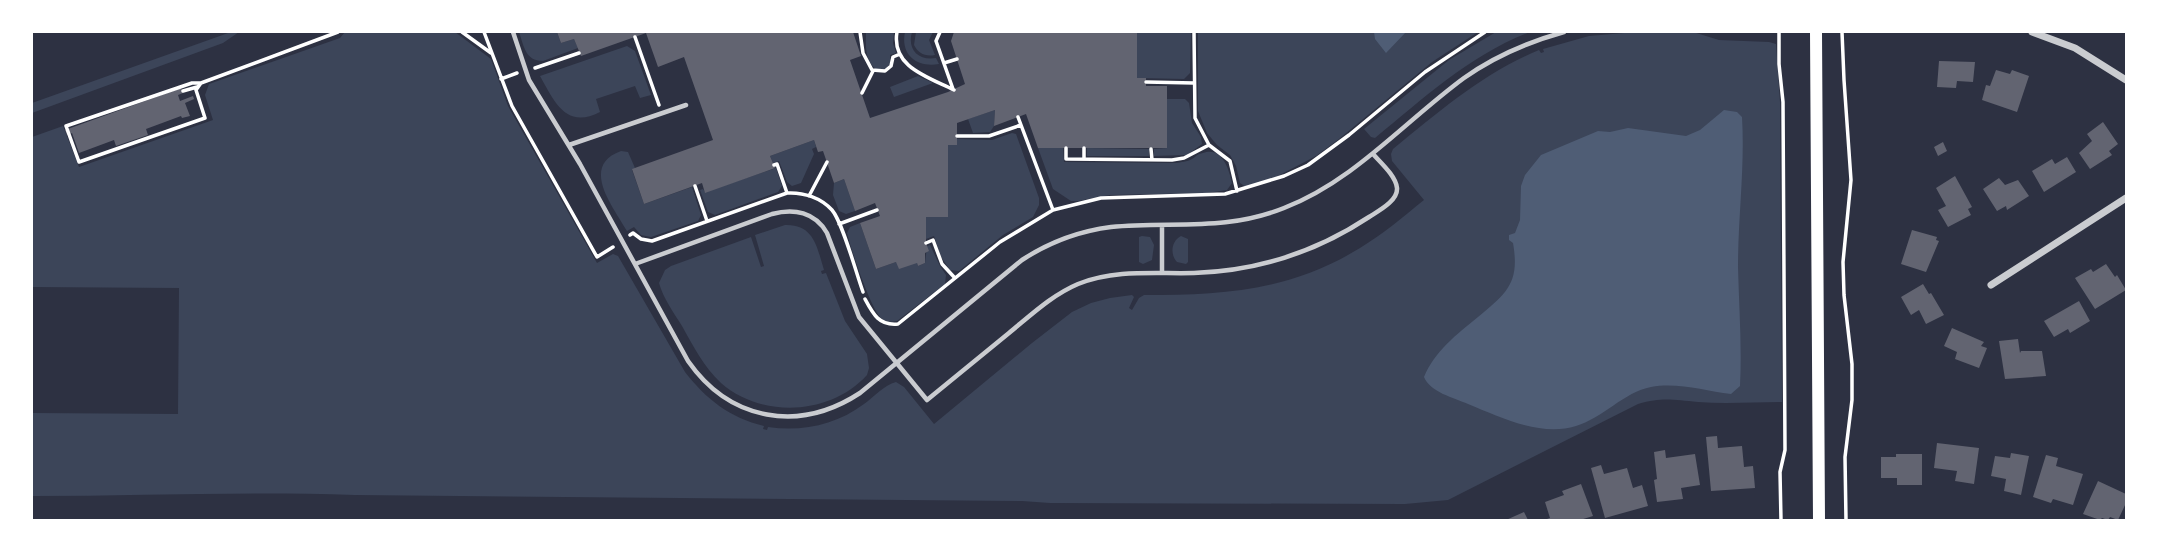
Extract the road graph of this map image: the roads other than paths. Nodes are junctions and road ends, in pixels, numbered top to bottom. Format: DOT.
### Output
graph roads {
  1 [pos="513,32"];
  2 [pos="1564,32"];
  3 [pos="1816,32"];
  4 [pos="2032,32"];
  5 [pos="2126,80"];
  6 [pos="686,106"];
  7 [pos="569,145"];
  8 [pos="1373,153"];
  9 [pos="2126,198"];
  10 [pos="1162,226"];
  11 [pos="635,264"];
  12 [pos="1162,273"];
  13 [pos="1991,285"];
  14 [pos="896,364"];
  15 [pos="1819,520"];
  1 -- 7 [label="lane"];
  2 -- 8 [label="lane"];
  3 -- 15 [label="main road"];
  4 -- 5 [label="street"];
  6 -- 7 [label="lane"];
  7 -- 11 [label="lane"];
  8 -- 10 [label="lane"];
  8 -- 12 [label="lane"];
  9 -- 13 [label="street"];
  10 -- 12 [label="lane"];
  10 -- 14 [label="lane"];
  11 -- 14 [label="lane"];
  11 -- 14 [label="lane"];
  12 -- 14 [label="lane"];
}
